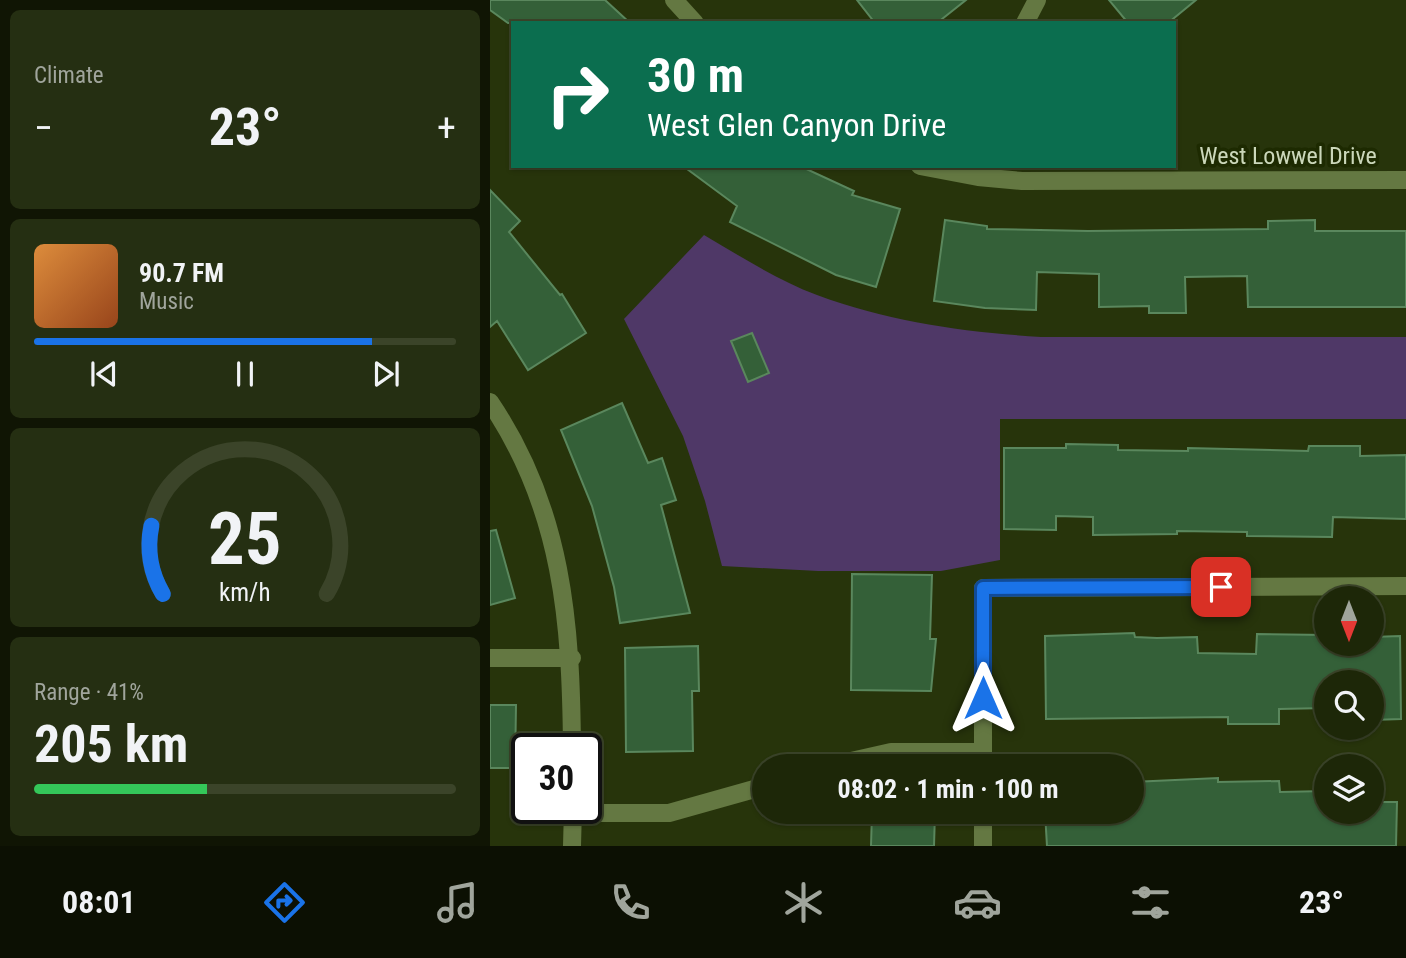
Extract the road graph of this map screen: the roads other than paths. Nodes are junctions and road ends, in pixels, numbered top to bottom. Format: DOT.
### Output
graph roads {
  1 [pos="674,0"];
  2 [pos="1037,0"];
  3 [pos="693,21"];
  4 [pos="1026,21"];
  5 [pos="931,168"];
  6 [pos="1406,180"];
  7 [pos="490,402"];
  8 [pos="1406,586"];
  9 [pos="490,658"];
  10 [pos="572,658"];
  11 [pos="572,733"];
  12 [pos="882,754"];
  13 [pos="914,754"];
  14 [pos="983,754"];
  15 [pos="752,790"];
  16 [pos="602,812"];
  17 [pos="573,824"];
  18 [pos="983,824"];
  19 [pos="572,846"];
  20 [pos="983,846"];
  1 -- 3 [label="street"];
  2 -- 4 [label="street"];
  5 -- 6 [label="street, West Lowwel Drive"];
  7 -- 10 [label="street"];
  8 -- 14 [label="street"];
  9 -- 10 [label="street"];
  10 -- 11 [label="street"];
  12 -- 13 [label="street"];
  15 -- 16 [label="street"];
  17 -- 19 [label="street"];
  18 -- 20 [label="street"];
}
